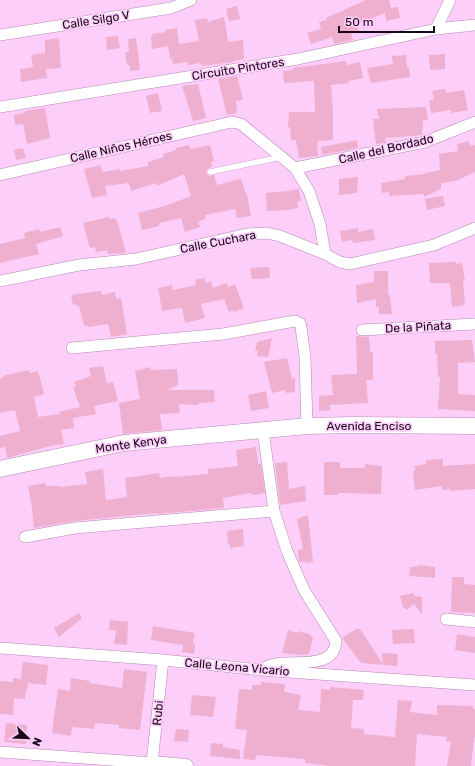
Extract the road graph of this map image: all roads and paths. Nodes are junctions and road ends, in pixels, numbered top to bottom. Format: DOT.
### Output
graph roads {
  1 [pos="191,0"];
  2 [pos="450,0"];
  3 [pos="475,25"];
  4 [pos="436,29"];
  5 [pos="0,35"];
  6 [pos="0,108"];
  7 [pos="475,122"];
  8 [pos="282,157"];
  9 [pos="295,168"];
  10 [pos="210,172"];
  11 [pos="0,175"];
  12 [pos="475,228"];
  13 [pos="325,254"];
  14 [pos="0,281"];
  15 [pos="475,324"];
  16 [pos="362,330"];
  17 [pos="72,348"];
  18 [pos="307,426"];
  19 [pos="475,426"];
  20 [pos="263,430"];
  21 [pos="0,469"];
  22 [pos="274,511"];
  23 [pos="24,536"];
  24 [pos="446,619"];
  25 [pos="475,622"];
  26 [pos="0,648"];
  27 [pos="163,660"];
  28 [pos="260,670"];
  29 [pos="475,685"];
  30 [pos="0,752"];
  31 [pos="152,765"];
  32 [pos="186,766"];
  1 -- 5 [label="street, Calle Silgo V"];
  2 -- 4 [label="street"];
  3 -- 4 [label="street, Circuito Pintores"];
  4 -- 6 [label="street, Circuito Pintores"];
  7 -- 9 [label="street, Calle del Bordado"];
  8 -- 9 [label="street"];
  8 -- 10 [label="lane"];
  8 -- 11 [label="street, Calle Niños Héroes"];
  9 -- 13 [label="street"];
  12 -- 13 [label="street, Calle Cuchara"];
  13 -- 14 [label="street, Calle Cuchara"];
  15 -- 16 [label="street, De la Piñata"];
  17 -- 18 [label="street"];
  18 -- 19 [label="main road, Avenida Enciso"];
  18 -- 20 [label="main road, Avenida Enciso"];
  20 -- 21 [label="main road, Monte Kenya"];
  20 -- 22 [label="street"];
  22 -- 23 [label="street"];
  22 -- 28 [label="street"];
  24 -- 25 [label="street"];
  26 -- 27 [label="street, Calle Leona Vicario"];
  27 -- 28 [label="street, Calle Leona Vicario"];
  27 -- 31 [label="street, Rubi"];
  28 -- 29 [label="street, Calle Leona Vicario"];
  30 -- 31 [label="street"];
  31 -- 32 [label="street"];
}
